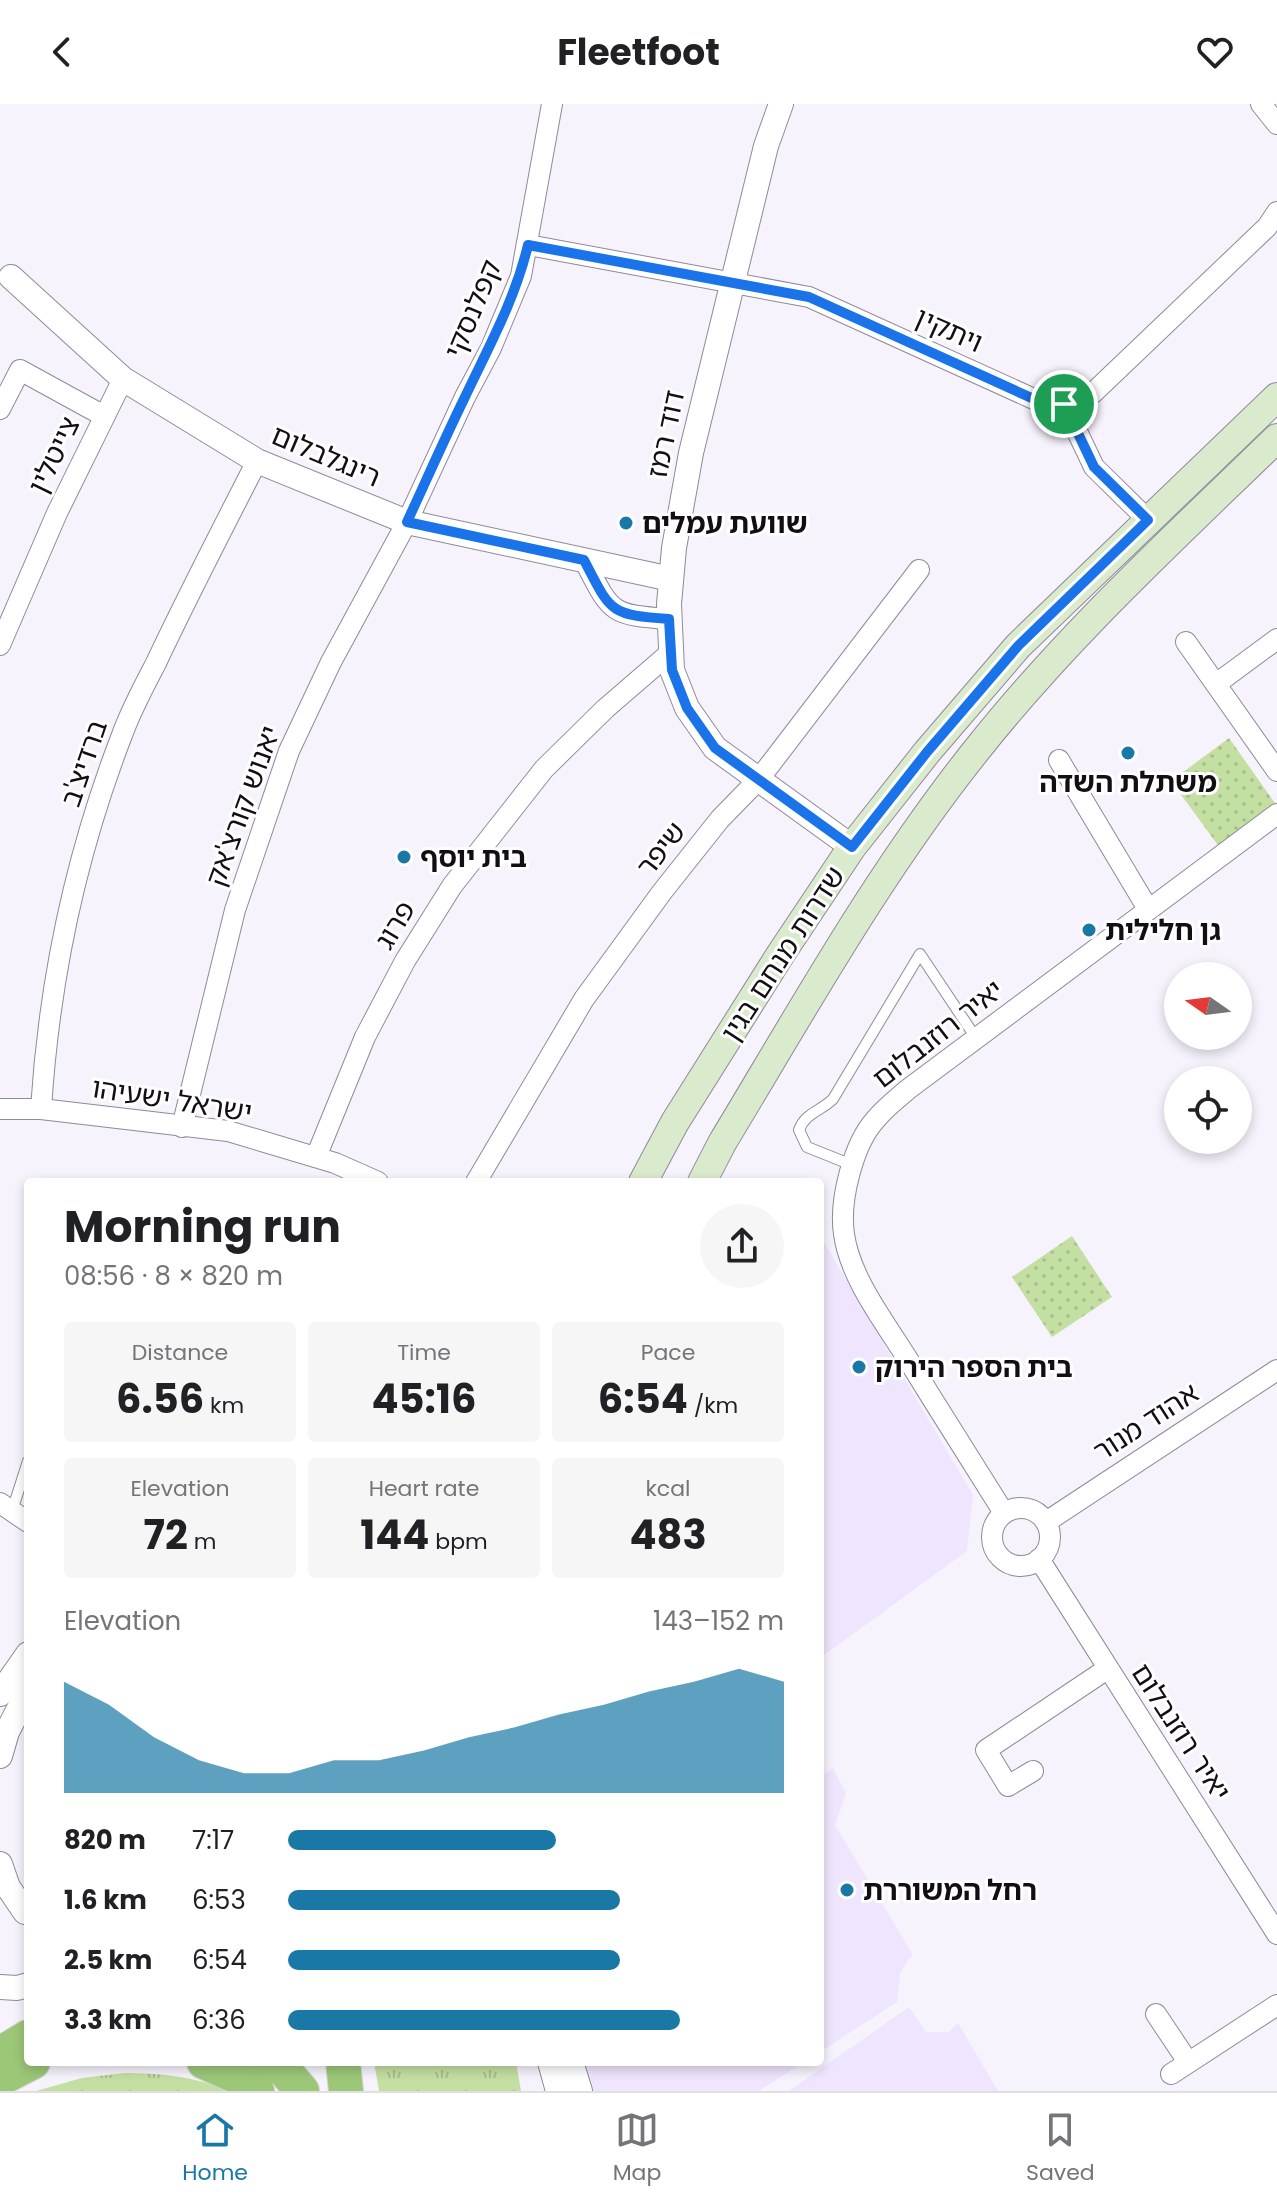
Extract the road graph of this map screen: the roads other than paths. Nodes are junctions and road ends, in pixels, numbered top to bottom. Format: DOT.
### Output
graph roads {
  1 [pos="552,104"];
  2 [pos="781,104"];
  3 [pos="1261,104"];
  4 [pos="1277,124"];
  5 [pos="1277,212"];
  6 [pos="528,245"];
  7 [pos="11,277"];
  8 [pos="732,284"];
  9 [pos="123,379"];
  10 [pos="1277,397"];
  11 [pos="1064,404"];
  12 [pos="0,409"];
  13 [pos="104,416"];
  14 [pos="1277,438"];
  15 [pos="257,461"];
  16 [pos="1148,520"];
  17 [pos="407,522"];
  18 [pos="584,560"];
  19 [pos="919,570"];
  20 [pos="671,579"];
  21 [pos="669,619"];
  22 [pos="1277,639"];
  23 [pos="1186,642"];
  24 [pos="0,645"];
  25 [pos="671,652"];
  26 [pos="1216,684"];
  27 [pos="1059,760"];
  28 [pos="1277,771"];
  29 [pos="759,779"];
  30 [pos="1277,814"];
  31 [pos="852,847"];
  32 [pos="1148,909"];
  33 [pos="976,1038"];
  34 [pos="0,1109"];
  35 [pos="41,1109"];
  36 [pos="182,1127"];
  37 [pos="316,1157"];
  38 [pos="852,1165"];
  39 [pos="369,1178"];
  40 [pos="478,1178"];
  41 [pos="645,1178"];
  42 [pos="704,1178"];
  43 [pos="1277,1370"];
  44 [pos="24,1475"];
  45 [pos="13,1512"];
  46 [pos="1004,1513"];
  47 [pos="1046,1522"];
  48 [pos="1039,1559"];
  49 [pos="24,1660"];
  50 [pos="1107,1669"];
  51 [pos="0,1694"];
  52 [pos="24,1698"];
  53 [pos="0,1756"];
  54 [pos="1033,1771"];
  55 [pos="0,1864"];
  56 [pos="24,1909"];
  57 [pos="0,1911"];
  58 [pos="24,1912"];
  59 [pos="1277,1934"];
  60 [pos="1277,2005"];
  61 [pos="1156,2014"];
  62 [pos="24,2039"];
  63 [pos="0,2054"];
  64 [pos="25,2066"];
  65 [pos="213,2066"];
  66 [pos="332,2066"];
  67 [pos="343,2066"];
  68 [pos="551,2066"];
  69 [pos="572,2066"];
  70 [pos="0,2079"];
  71 [pos="257,2091"];
  72 [pos="329,2091"];
  73 [pos="346,2091"];
  74 [pos="558,2091"];
  75 [pos="580,2091"];
  1 -- 6 [label="street, קפלנסקי"];
  2 -- 8 [label="street, דוד רמז"];
  3 -- 4 [label="street"];
  5 -- 11 [label="street"];
  6 -- 8 [label="street, ויתקין"];
  6 -- 17 [label="street, קפלנסקי"];
  7 -- 9 [label="street, רינגלבלום"];
  8 -- 11 [label="street, ויתקין"];
  8 -- 20 [label="street, דוד רמז"];
  9 -- 13 [label="street, צייטלין"];
  9 -- 15 [label="street, רינגלבלום"];
  10 -- 16 [label="main road, שדרות מנחם בגין"];
  11 -- 16 [label="street"];
  12 -- 13 [label="street"];
  13 -- 24 [label="street, צייטלין"];
  14 -- 42 [label="main road, שדרות מנחם בגין"];
  15 -- 17 [label="street, רינגלבלום"];
  15 -- 35 [label="street, ברדיצ'ב"];
  16 -- 31 [label="main road, שדרות מנחם בגין"];
  17 -- 18 [label="street, רינגלבלום"];
  17 -- 36 [label="street, יאנוש קורצ'אק"];
  18 -- 20 [label="street, רינגלבלום"];
  18 -- 21 [label="street"];
  19 -- 29 [label="street, שיפר"];
  20 -- 21 [label="street, דוד רמז"];
  21 -- 25 [label="street, דוד רמז"];
  22 -- 26 [label="street"];
  23 -- 26 [label="street"];
  25 -- 29 [label="street, דוד רמז"];
  25 -- 37 [label="street, פרוג"];
  26 -- 28 [label="street"];
  27 -- 32 [label="street"];
  29 -- 31 [label="street, דוד רמז"];
  29 -- 40 [label="street, שיפר"];
  30 -- 32 [label="street, יאיר רוזנבלום"];
  31 -- 41 [label="main road, שדרות מנחם בגין"];
  32 -- 33 [label="street, יאיר רוזנבלום"];
  33 -- 38 [label="street, יאיר רוזנבלום"];
  33 -- 38 [label="lane"];
  34 -- 35 [label="street, ישראל ישעיהו"];
  35 -- 36 [label="street, ישראל ישעיהו"];
  36 -- 37 [label="street, ישראל ישעיהו"];
  37 -- 39 [label="street, ישראל ישעיהו"];
  38 -- 46 [label="street, יאיר רוזנבלום"];
  43 -- 47 [label="street, אהוד מנור"];
  44 -- 45 [label="lane"];
  46 -- 47 [label="street"];
  46 -- 48 [label="street"];
  47 -- 48 [label="street"];
  48 -- 50 [label="street, יאיר רוזנבלום"];
  49 -- 51 [label="street"];
  50 -- 54 [label="street"];
  50 -- 59 [label="street, יאיר רוזנבלום"];
  52 -- 53 [label="street"];
  55 -- 56 [label="street"];
  57 -- 58 [label="street"];
  60 -- 61 [label="street"];
  62 -- 63 [label="highway"];
  64 -- 70 [label="highway"];
  65 -- 71 [label="highway"];
  66 -- 72 [label="main road"];
  67 -- 73 [label="highway"];
  68 -- 74 [label="street"];
  69 -- 75 [label="street"];
}
